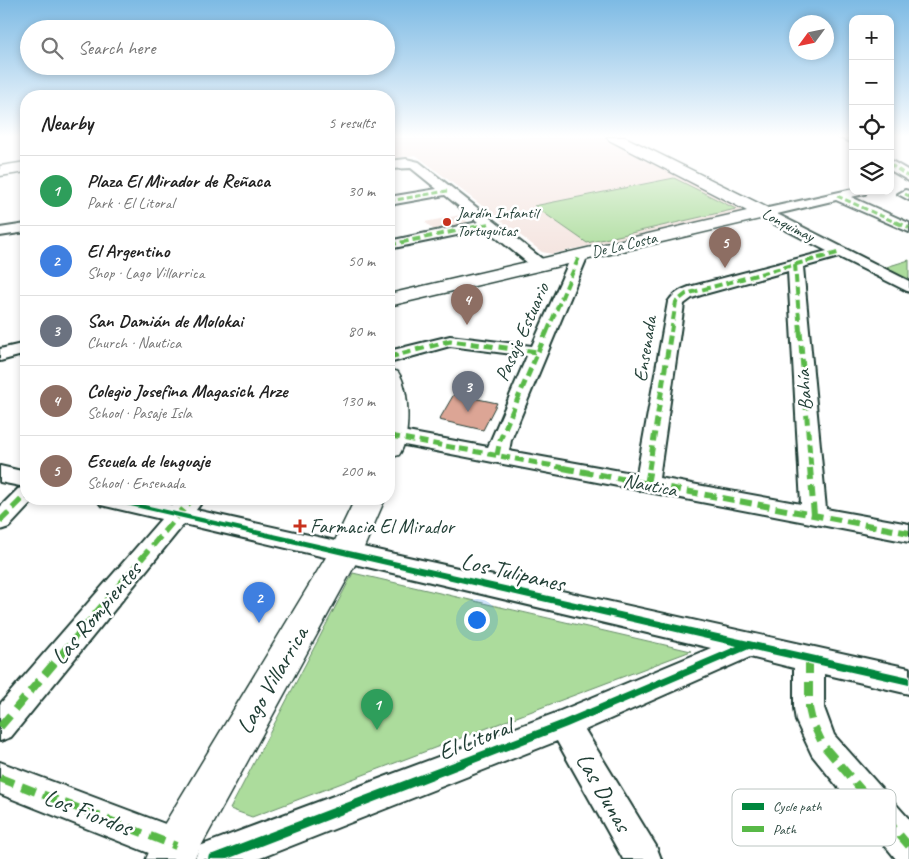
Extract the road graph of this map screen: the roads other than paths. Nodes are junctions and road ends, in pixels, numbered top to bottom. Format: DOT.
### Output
graph roads {
  1 [pos="430,177"];
  2 [pos="693,177"];
  3 [pos="447,191"];
  4 [pos="849,193"];
  5 [pos="837,196"];
  6 [pos="395,200"];
  7 [pos="764,213"];
  8 [pos="489,224"];
  9 [pos="909,228"];
  10 [pos="20,229"];
  11 [pos="0,232"];
  12 [pos="395,244"];
  13 [pos="841,252"];
  14 [pos="580,255"];
  15 [pos="795,264"];
  16 [pos="540,265"];
  17 [pos="909,287"];
  18 [pos="395,299"];
  19 [pos="20,350"];
  20 [pos="538,352"];
  21 [pos="0,355"];
  22 [pos="395,355"];
  23 [pos="395,444"];
  24 [pos="497,455"];
  25 [pos="0,474"];
  26 [pos="20,479"];
  27 [pos="648,484"];
  28 [pos="20,502"];
  29 [pos="166,505"];
  30 [pos="367,505"];
  31 [pos="186,507"];
  32 [pos="814,516"];
  33 [pos="0,521"];
  34 [pos="909,533"];
  35 [pos="346,552"];
  36 [pos="746,646"];
  37 [pos="809,659"];
  38 [pos="909,681"];
  39 [pos="564,724"];
  40 [pos="0,727"];
  41 [pos="0,778"];
  42 [pos="860,789"];
  43 [pos="896,831"];
  44 [pos="909,846"];
  45 [pos="172,852"];
  46 [pos="214,859"];
  47 [pos="643,859"];
  1 -- 3 [label="street"];
  2 -- 7 [label="street, Lonquimay"];
  3 -- 6 [label="street"];
  3 -- 8 [label="street"];
  4 -- 5 [label="street, De La Costa"];
  5 -- 7 [label="street, De La Costa"];
  5 -- 9 [label="street"];
  7 -- 13 [label="street, Lonquimay"];
  7 -- 14 [label="street, De La Costa"];
  8 -- 12 [label="street"];
  8 -- 16 [label="street"];
  10 -- 11 [label="street"];
  13 -- 15 [label="street, Ensenada"];
  13 -- 17 [label="street, Lonquimay"];
  14 -- 16 [label="street, De La Costa"];
  14 -- 20 [label="street, Pasaje Estuario"];
  15 -- 27 [label="street, Ensenada"];
  15 -- 32 [label="street, Bahía"];
  16 -- 18 [label="street, De La Costa"];
  19 -- 21 [label="street"];
  20 -- 22 [label="street"];
  20 -- 24 [label="street, Pasaje Estuario"];
  23 -- 24 [label="street, Nautica"];
  24 -- 27 [label="street, Nautica"];
  25 -- 26 [label="street"];
  27 -- 32 [label="street, Nautica"];
  28 -- 33 [label="street"];
  29 -- 31 [label="street, Los Tulipanes"];
  30 -- 35 [label="street, Lago Villarrica"];
  31 -- 35 [label="street, Los Tulipanes"];
  31 -- 40 [label="street, Las Rompientes"];
  32 -- 34 [label="street, Nautica"];
  35 -- 36 [label="street, Los Tulipanes"];
  35 -- 45 [label="street, Lago Villarrica"];
  36 -- 37 [label="street, Los Tulipanes"];
  36 -- 39 [label="street, El Litoral"];
  37 -- 38 [label="street, Los Tulipanes"];
  37 -- 42 [label="street"];
  39 -- 46 [label="street, El Litoral"];
  39 -- 47 [label="street, Las Dunas"];
  41 -- 45 [label="street, Los Fiordos"];
  43 -- 44 [label="street"];
}
